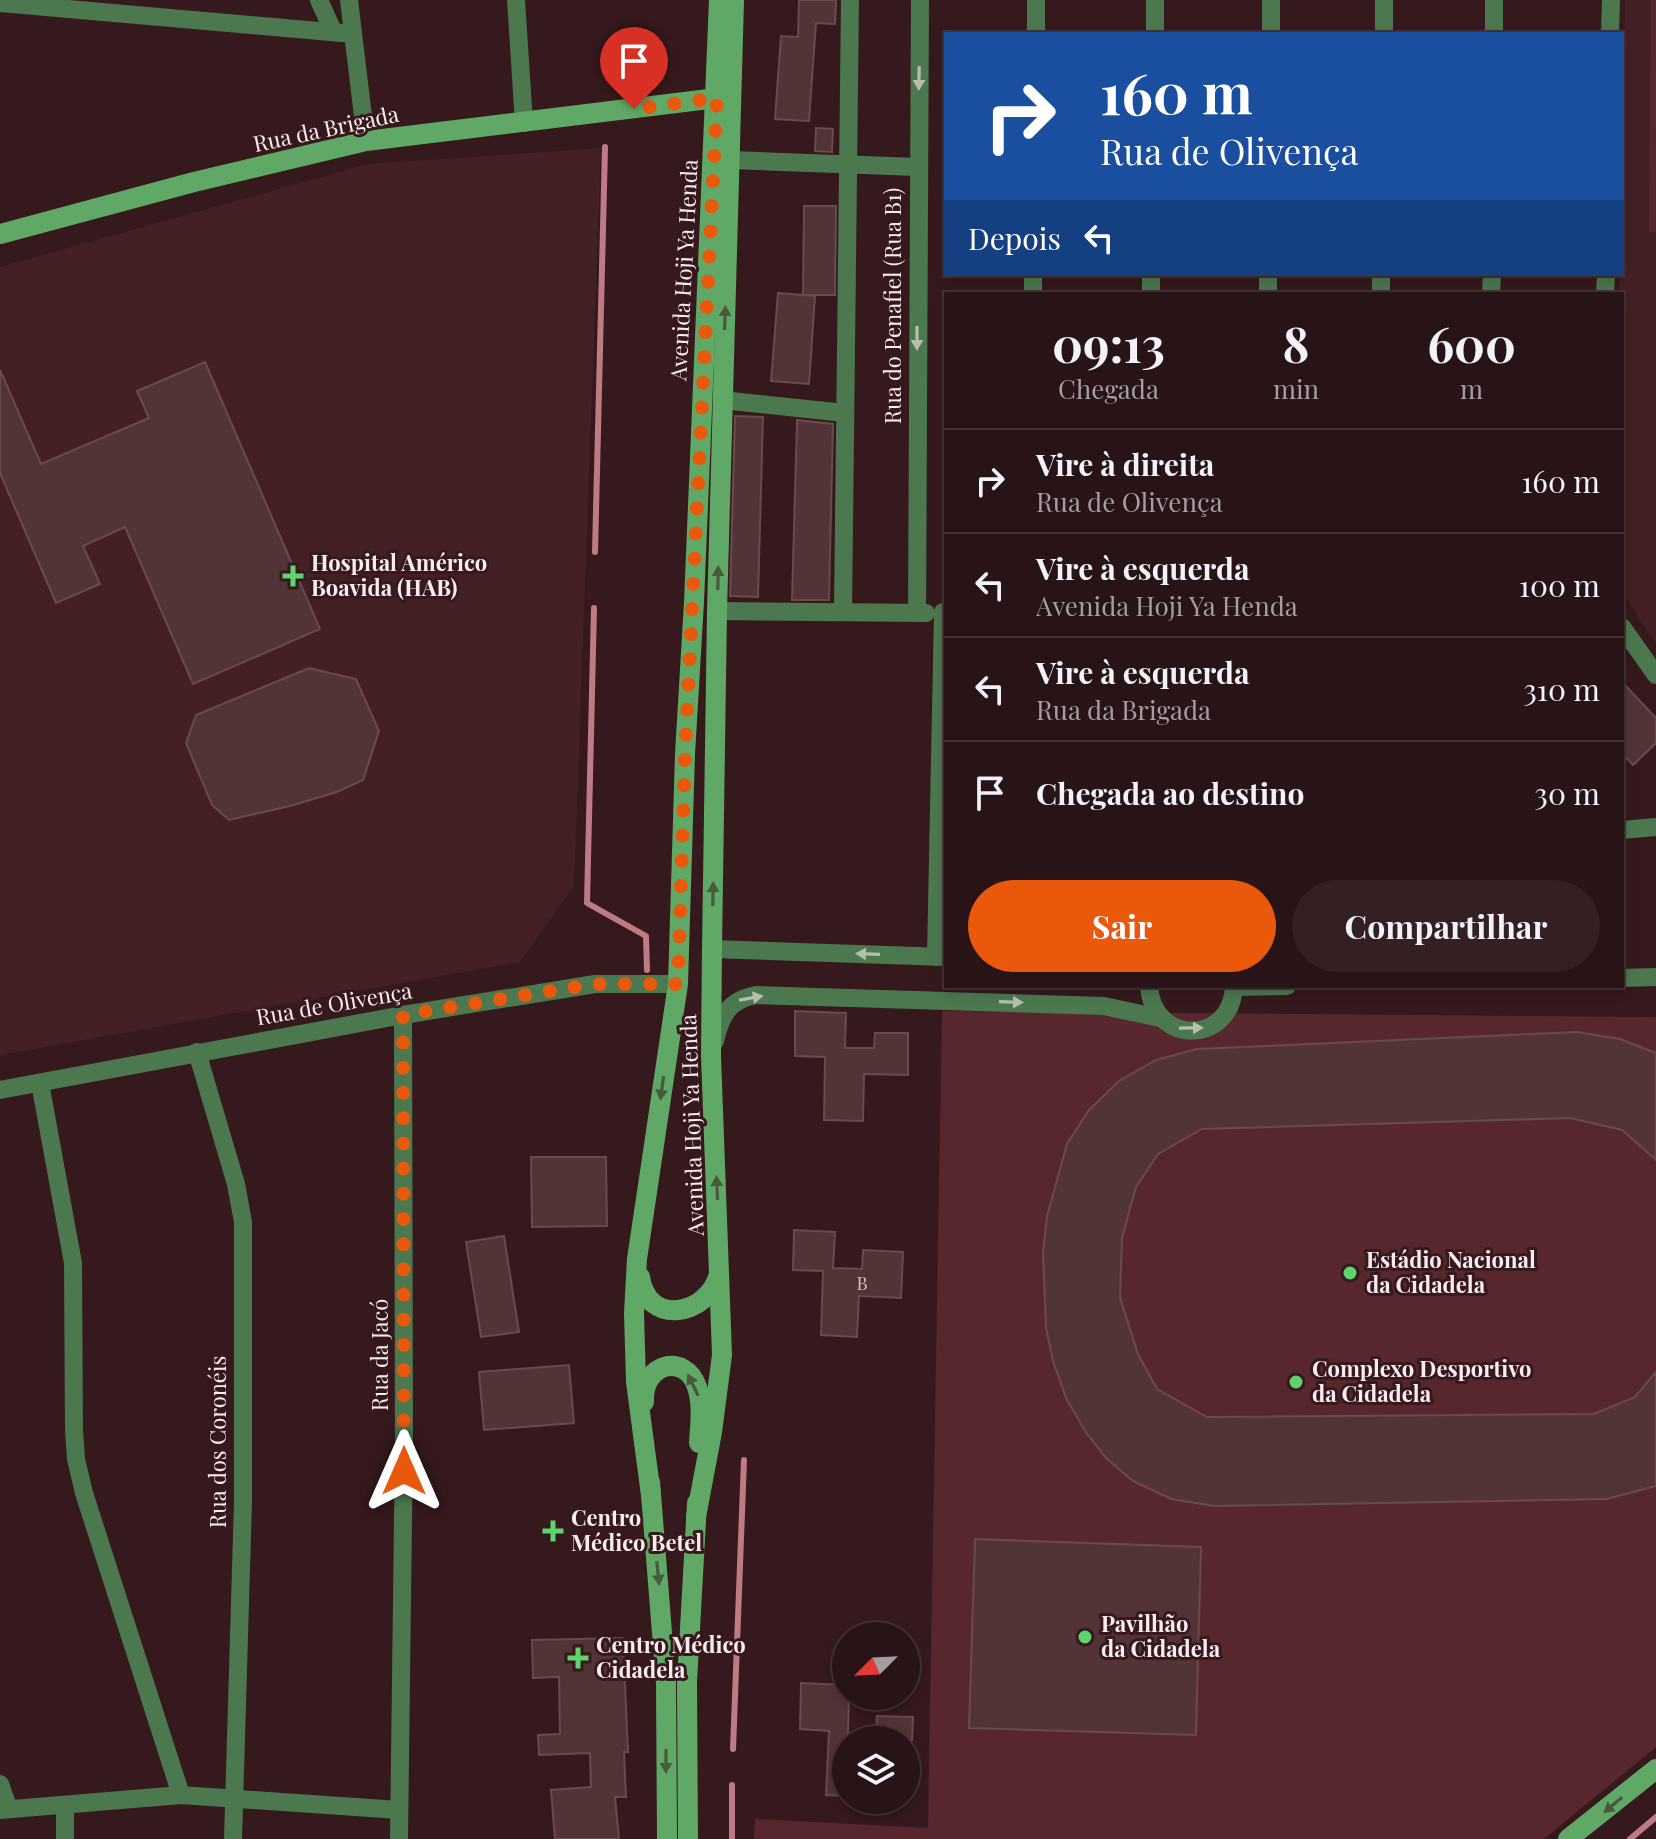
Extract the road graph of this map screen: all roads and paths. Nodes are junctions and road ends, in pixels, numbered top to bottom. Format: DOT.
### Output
graph roads {
  1 [pos="319,0"];
  2 [pos="349,0"];
  3 [pos="516,0"];
  4 [pos="719,0"];
  5 [pos="734,0"];
  6 [pos="850,0"];
  7 [pos="920,0"];
  8 [pos="1036,0"];
  9 [pos="1155,0"];
  10 [pos="1271,0"];
  11 [pos="1384,0"];
  12 [pos="1494,0"];
  13 [pos="1611,0"];
  14 [pos="0,3"];
  15 [pos="333,31"];
  16 [pos="1036,32"];
  17 [pos="1155,32"];
  18 [pos="1271,32"];
  19 [pos="1384,32"];
  20 [pos="1494,32"];
  21 [pos="1610,32"];
  22 [pos="353,34"];
  23 [pos="717,98"];
  24 [pos="524,123"];
  25 [pos="366,141"];
  26 [pos="731,160"];
  27 [pos="847,164"];
  28 [pos="917,167"];
  29 [pos="0,234"];
  30 [pos="722,400"];
  31 [pos="845,413"];
  32 [pos="717,611"];
  33 [pos="843,611"];
  34 [pos="944,612"];
  35 [pos="917,613"];
  36 [pos="1624,630"];
  37 [pos="1656,675"];
  38 [pos="1656,827"];
  39 [pos="1624,830"];
  40 [pos="712,949"];
  41 [pos="941,957"];
  42 [pos="1656,977"];
  43 [pos="1624,978"];
  44 [pos="678,984"];
  45 [pos="1149,988"];
  46 [pos="1234,988"];
  47 [pos="403,1015"];
  48 [pos="1160,1018"];
  49 [pos="197,1052"];
  50 [pos="711,1056"];
  51 [pos="40,1083"];
  52 [pos="0,1090"];
  53 [pos="637,1259"];
  54 [pos="721,1266"];
  55 [pos="651,1495"];
  56 [pos="696,1517"];
  57 [pos="1656,1769"];
  58 [pos="0,1784"];
  59 [pos="181,1795"];
  60 [pos="233,1800"];
  61 [pos="65,1806"];
  62 [pos="4,1808"];
  63 [pos="399,1810"];
  64 [pos="65,1839"];
  65 [pos="233,1839"];
  66 [pos="399,1839"];
  67 [pos="667,1839"];
  68 [pos="688,1839"];
  69 [pos="1568,1839"];
  1 -- 15 [label="street"];
  2 -- 22 [label="street"];
  3 -- 24 [label="street"];
  4 -- 23 [label="main road, Avenida Hoji Ya Henda"];
  5 -- 26 [label="main road, Avenida Hoji Ya Henda"];
  6 -- 27 [label="street"];
  7 -- 28 [label="street, Rua do Penafiel (Rua B1), one-way"];
  8 -- 16 [label="street"];
  9 -- 17 [label="street"];
  10 -- 18 [label="street"];
  11 -- 19 [label="street"];
  12 -- 20 [label="street"];
  13 -- 21 [label="street"];
  14 -- 15 [label="street"];
  15 -- 22 [label="street"];
  22 -- 25 [label="street"];
  23 -- 24 [label="main road, Rua da Brigada"];
  23 -- 44 [label="main road, Avenida Hoji Ya Henda"];
  24 -- 25 [label="main road, Rua da Brigada"];
  25 -- 29 [label="main road, Rua da Brigada"];
  26 -- 27 [label="street"];
  30 -- 26 [label="main road, Avenida Hoji Ya Henda, one-way"];
  27 -- 28 [label="street"];
  27 -- 31 [label="street"];
  28 -- 35 [label="street, Rua do Penafiel (Rua B1), one-way"];
  30 -- 31 [label="street"];
  32 -- 30 [label="main road, Avenida Hoji Ya Henda, one-way"];
  31 -- 33 [label="street"];
  32 -- 33 [label="street"];
  40 -- 32 [label="main road, Avenida Hoji Ya Henda, one-way"];
  33 -- 35 [label="street"];
  34 -- 35 [label="street"];
  34 -- 41 [label="street"];
  36 -- 37 [label="street"];
  38 -- 39 [label="street"];
  41 -- 40 [label="street, one-way"];
  40 -- 50 [label="main road, Avenida Hoji Ya Henda"];
  42 -- 43 [label="street"];
  44 -- 47 [label="street, Rua de Olivença"];
  44 -- 53 [label="main road, Avenida Hoji Ya Henda, one-way"];
  45 -- 48 [label="street"];
  48 -- 46 [label="street, one-way"];
  47 -- 49 [label="street, Rua de Olivença"];
  47 -- 63 [label="street, Rua da Jacó"];
  50 -- 48 [label="street, one-way"];
  49 -- 51 [label="street, Rua de Olivença"];
  49 -- 60 [label="street, Rua dos Coronéis"];
  54 -- 50 [label="main road, Avenida Hoji Ya Henda, one-way"];
  51 -- 52 [label="street, Rua de Olivença"];
  51 -- 59 [label="street"];
  53 -- 54 [label="main road"];
  53 -- 55 [label="main road, Avenida Hoji Ya Henda"];
  54 -- 56 [label="main road, Avenida Hoji Ya Henda"];
  56 -- 55 [label="main road, one-way"];
  55 -- 67 [label="main road, one-way"];
  56 -- 68 [label="main road"];
  57 -- 69 [label="main road, one-way"];
  58 -- 62 [label="street"];
  59 -- 60 [label="street"];
  59 -- 61 [label="street"];
  60 -- 63 [label="street"];
  60 -- 65 [label="street, Rua dos Coronéis"];
  61 -- 62 [label="street"];
  61 -- 64 [label="street"];
  63 -- 66 [label="street, Rua da Jacó"];
}
